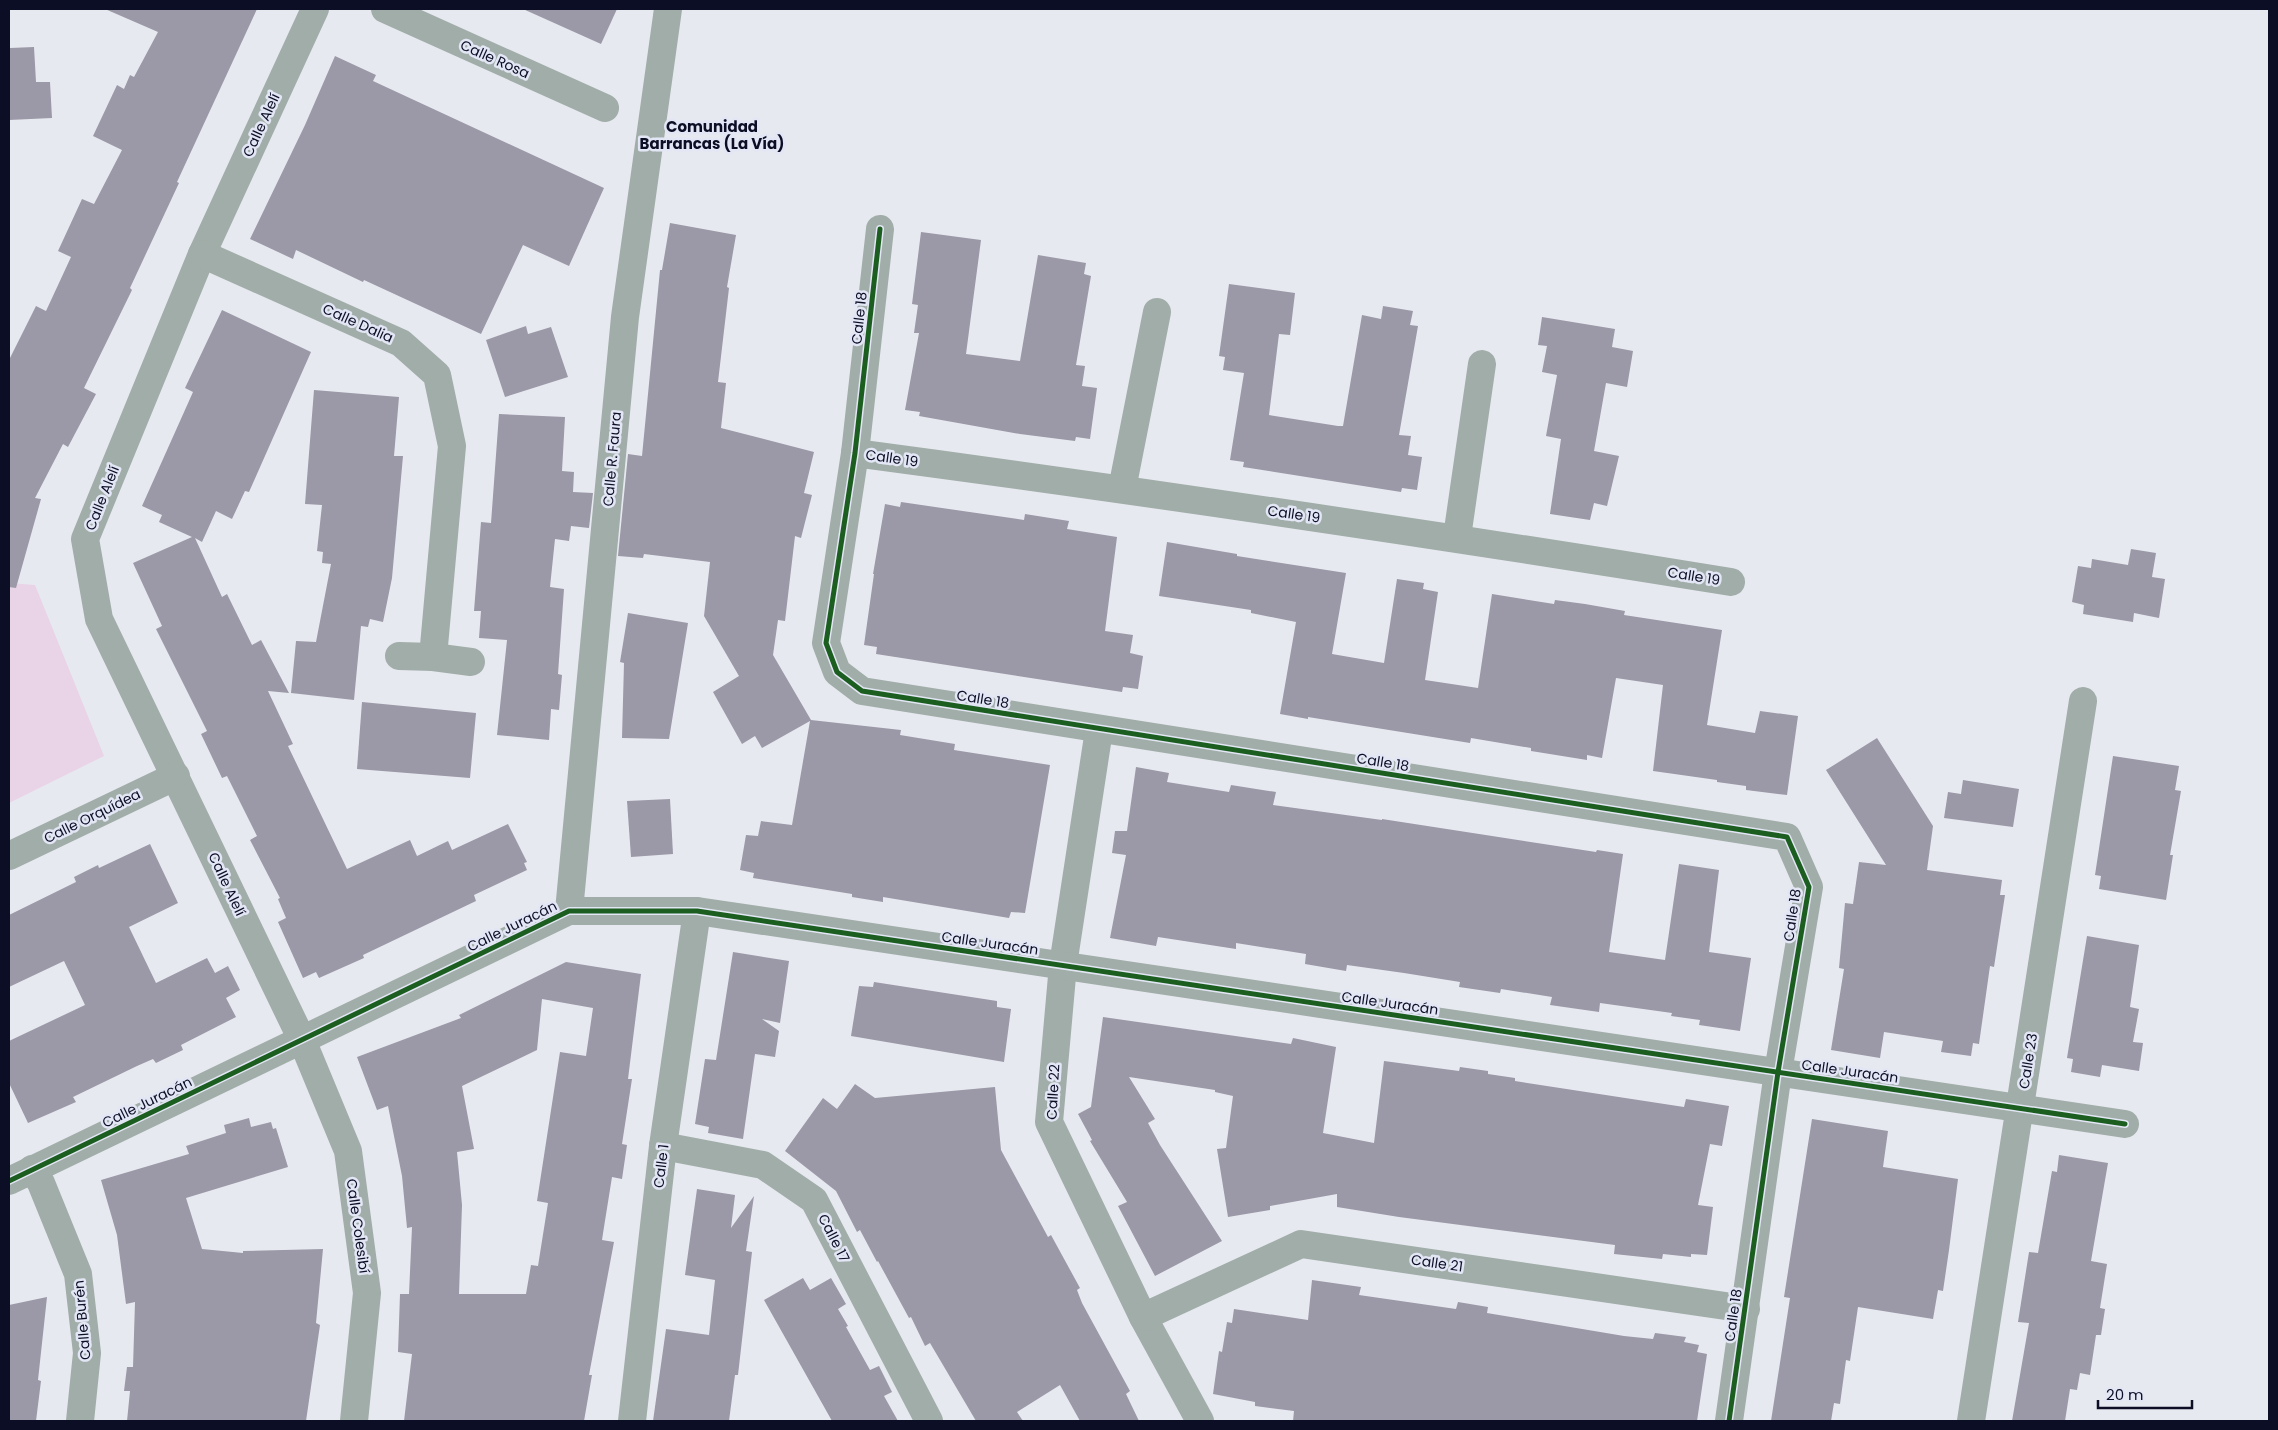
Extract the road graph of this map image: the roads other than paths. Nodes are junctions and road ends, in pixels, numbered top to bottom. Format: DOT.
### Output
graph roads {
  1 [pos="315,9"];
  2 [pos="384,9"];
  3 [pos="668,9"];
  4 [pos="606,108"];
  5 [pos="880,229"];
  6 [pos="202,254"];
  7 [pos="1157,312"];
  8 [pos="1482,364"];
  9 [pos="855,453"];
  10 [pos="1122,489"];
  11 [pos="1457,538"];
  12 [pos="1731,582"];
  13 [pos="398,656"];
  14 [pos="433,657"];
  15 [pos="471,662"];
  16 [pos="2083,701"];
  17 [pos="1099,730"];
  18 [pos="176,776"];
  19 [pos="9,856"];
  20 [pos="569,911"];
  21 [pos="697,911"];
  22 [pos="1063,966"];
  23 [pos="302,1040"];
  24 [pos="1778,1072"];
  25 [pos="2021,1108"];
  26 [pos="2125,1124"];
  27 [pos="663,1146"];
  28 [pos="20,1175"];
  29 [pos="1746,1309"];
  30 [pos="1143,1318"];
  31 [pos="80,1421"];
  32 [pos="354,1421"];
  33 [pos="632,1421"];
  34 [pos="929,1421"];
  35 [pos="1200,1421"];
  36 [pos="1729,1421"];
  37 [pos="1971,1421"];
  1 -- 6 [label="street, Calle Alelí"];
  2 -- 4 [label="street, Calle Rosa"];
  3 -- 20 [label="street, Calle R. Faura"];
  5 -- 9 [label="street, Calle 18"];
  6 -- 14 [label="street, Calle Dalia"];
  6 -- 18 [label="street, Calle Alelí"];
  7 -- 10 [label="street"];
  8 -- 11 [label="street"];
  9 -- 10 [label="street, Calle 19"];
  9 -- 17 [label="street, Calle 18"];
  10 -- 11 [label="street, Calle 19"];
  11 -- 12 [label="street, Calle 19"];
  13 -- 14 [label="street"];
  14 -- 15 [label="street"];
  16 -- 25 [label="street, Calle 23"];
  17 -- 22 [label="street, Calle 22"];
  17 -- 24 [label="street, Calle 18"];
  18 -- 19 [label="street, Calle Orquídea"];
  18 -- 23 [label="street, Calle Alelí"];
  20 -- 21 [label="street, Calle Juracán"];
  20 -- 23 [label="street, Calle Juracán"];
  21 -- 22 [label="street, Calle Juracán"];
  21 -- 27 [label="street, Calle 1"];
  22 -- 24 [label="street, Calle Juracán"];
  22 -- 30 [label="street, Calle 22"];
  23 -- 28 [label="street, Calle Juracán"];
  23 -- 32 [label="street, Calle Colesibí"];
  24 -- 25 [label="street, Calle Juracán"];
  24 -- 29 [label="street, Calle 18"];
  25 -- 26 [label="street, Calle Juracán"];
  25 -- 37 [label="street, Calle 23"];
  27 -- 33 [label="street, Calle 1"];
  27 -- 34 [label="street, Calle 17"];
  28 -- 31 [label="street, Calle Burén"];
  29 -- 30 [label="street, Calle 21"];
  29 -- 36 [label="street, Calle 18"];
  30 -- 35 [label="street, Calle 22"];
}
